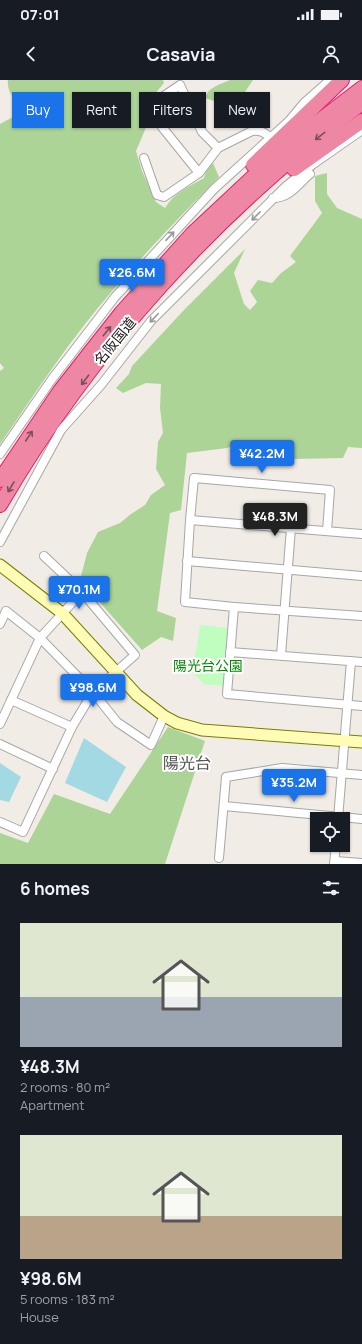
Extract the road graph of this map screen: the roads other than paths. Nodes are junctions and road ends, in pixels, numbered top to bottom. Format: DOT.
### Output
graph roads {
  1 [pos="330,80"];
  2 [pos="342,80"];
  3 [pos="181,82"];
  4 [pos="362,88"];
  5 [pos="362,103"];
  6 [pos="362,121"];
  7 [pos="362,130"];
  8 [pos="362,135"];
  9 [pos="270,137"];
  10 [pos="218,148"];
  11 [pos="144,158"];
  12 [pos="199,173"];
  13 [pos="273,198"];
  14 [pos="193,233"];
  15 [pos="131,321"];
  16 [pos="0,454"];
  17 [pos="0,480"];
  18 [pos="0,505"];
  19 [pos="190,520"];
  20 [pos="291,528"];
  21 [pos="328,531"];
  22 [pos="362,534"];
  23 [pos="0,542"];
  24 [pos="44,556"];
  25 [pos="187,561"];
  26 [pos="0,565"];
  27 [pos="288,569"];
  28 [pos="362,576"];
  29 [pos="82,592"];
  30 [pos="234,608"];
  31 [pos="284,610"];
  32 [pos="62,613"];
  33 [pos="362,616"];
  34 [pos="0,624"];
  35 [pos="40,638"];
  36 [pos="230,652"];
  37 [pos="281,655"];
  38 [pos="351,662"];
  39 [pos="362,662"];
  40 [pos="115,672"];
  41 [pos="93,692"];
  42 [pos="11,700"];
  43 [pos="347,705"];
  44 [pos="362,706"];
  45 [pos="164,716"];
  46 [pos="0,724"];
  47 [pos="72,727"];
  48 [pos="344,741"];
  49 [pos="362,742"];
  50 [pos="0,744"];
  51 [pos="53,769"];
  52 [pos="342,773"];
  53 [pos="362,775"];
  54 [pos="224,806"];
  55 [pos="339,812"];
  56 [pos="310,815"];
  57 [pos="350,818"];
  58 [pos="362,819"];
  59 [pos="0,822"];
  60 [pos="336,852"];
  61 [pos="219,858"];
  62 [pos="335,862"];
  63 [pos="362,862"];
  1 -- 9 [label="street"];
  2 -- 14 [label="highway"];
  3 -- 10 [label="street"];
  3 -- 12 [label="street"];
  4 -- 14 [label="highway, 名阪国道"];
  5 -- 15 [label="highway, 名阪国道, one-way"];
  6 -- 15 [label="highway"];
  7 -- 13 [label="street"];
  8 -- 13 [label="street"];
  9 -- 10 [label="street"];
  16 -- 9 [label="street, one-way"];
  10 -- 12 [label="street"];
  11 -- 12 [label="street"];
  13 -- 23 [label="street, one-way"];
  17 -- 14 [label="highway, 名阪国道, one-way"];
  15 -- 18 [label="highway, 名阪国道, one-way"];
  19 -- 20 [label="street"];
  19 -- 21 [label="street"];
  19 -- 25 [label="street"];
  20 -- 21 [label="street"];
  20 -- 27 [label="street"];
  21 -- 22 [label="street"];
  24 -- 29 [label="street"];
  25 -- 27 [label="street"];
  25 -- 30 [label="street"];
  26 -- 32 [label="street"];
  27 -- 28 [label="street"];
  27 -- 31 [label="street"];
  29 -- 32 [label="street"];
  29 -- 40 [label="street"];
  30 -- 31 [label="street"];
  30 -- 36 [label="street"];
  31 -- 33 [label="street"];
  31 -- 37 [label="street"];
  32 -- 35 [label="street"];
  32 -- 40 [label="street"];
  34 -- 35 [label="street"];
  35 -- 41 [label="street"];
  35 -- 42 [label="street"];
  36 -- 37 [label="street"];
  36 -- 43 [label="street"];
  37 -- 38 [label="street"];
  38 -- 39 [label="street"];
  38 -- 43 [label="street"];
  40 -- 41 [label="street"];
  40 -- 45 [label="street"];
  41 -- 45 [label="street"];
  41 -- 47 [label="street"];
  42 -- 46 [label="street"];
  42 -- 47 [label="street"];
  43 -- 44 [label="street"];
  43 -- 48 [label="street"];
  45 -- 48 [label="street"];
  47 -- 51 [label="street"];
  48 -- 49 [label="street"];
  48 -- 52 [label="street"];
  50 -- 51 [label="street"];
  51 -- 59 [label="street"];
  52 -- 53 [label="street"];
  52 -- 54 [label="street"];
  52 -- 55 [label="street"];
  54 -- 56 [label="street"];
  54 -- 61 [label="street"];
  57 -- 58 [label="street"];
  60 -- 62 [label="street"];
  62 -- 63 [label="street"];
}
